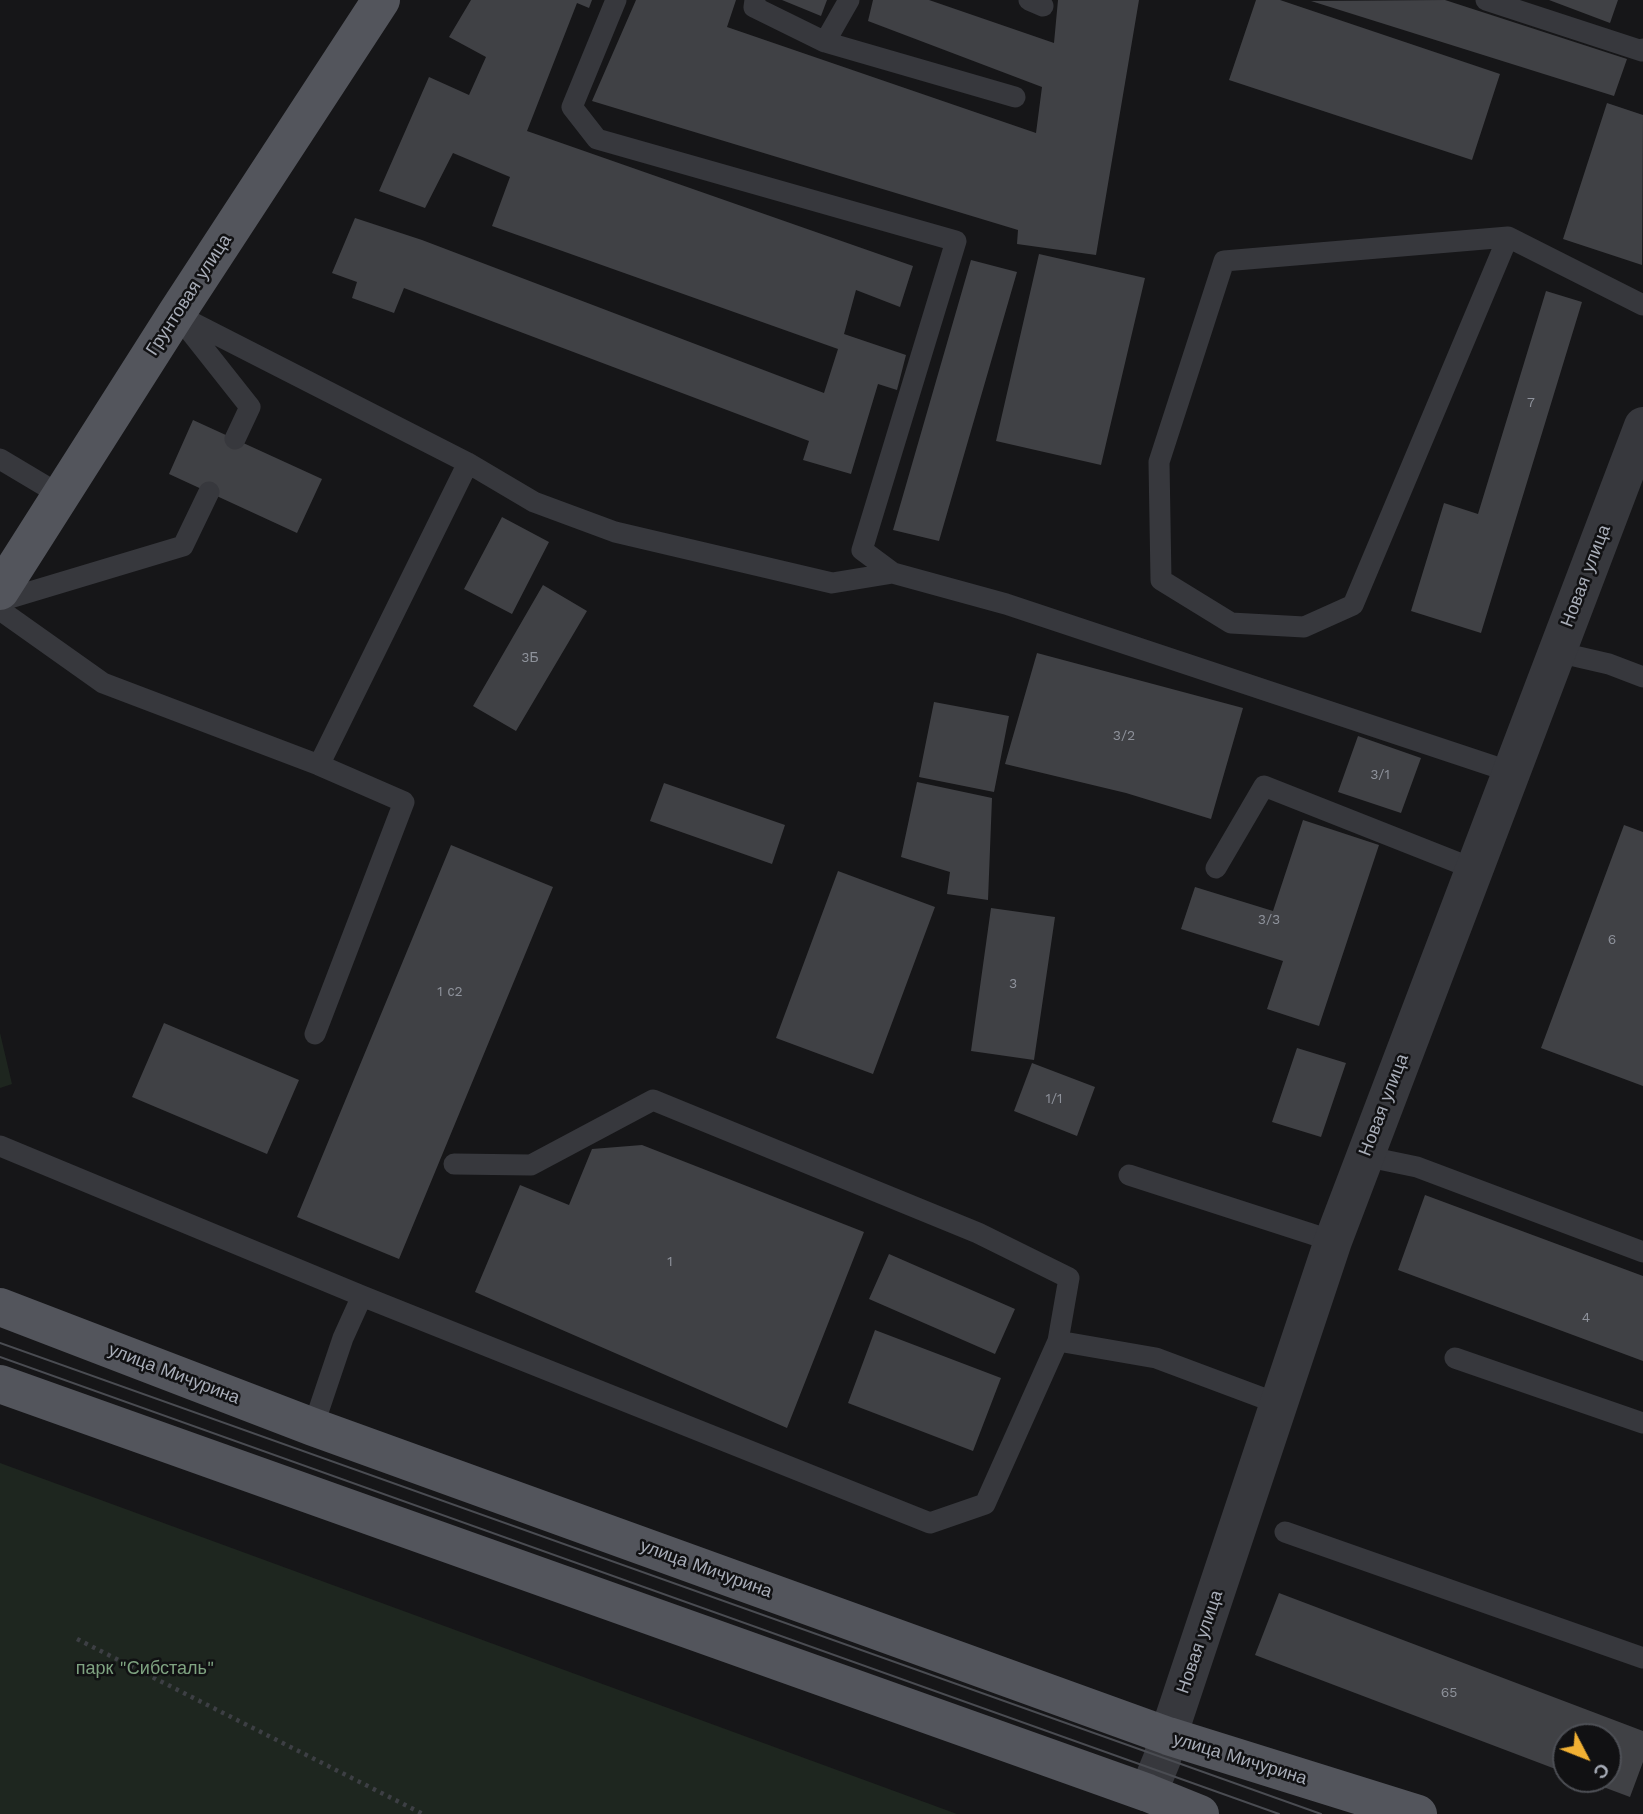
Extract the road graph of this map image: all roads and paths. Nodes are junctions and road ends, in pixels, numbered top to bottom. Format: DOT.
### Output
graph roads {
  1 [pos="381,0"];
  2 [pos="616,0"];
  3 [pos="755,0"];
  4 [pos="849,0"];
  5 [pos="1486,0"];
  6 [pos="825,43"];
  7 [pos="1643,49"];
  8 [pos="1015,97"];
  9 [pos="1508,237"];
  10 [pos="1643,305"];
  11 [pos="176,314"];
  12 [pos="1643,426"];
  13 [pos="235,439"];
  14 [pos="0,459"];
  15 [pos="468,463"];
  16 [pos="209,492"];
  17 [pos="62,496"];
  18 [pos="893,573"];
  19 [pos="0,591"];
  20 [pos="0,601"];
  21 [pos="0,610"];
  22 [pos="1557,652"];
  23 [pos="1643,677"];
  24 [pos="319,765"];
  25 [pos="1511,772"];
  26 [pos="1216,869"];
  27 [pos="1474,869"];
  28 [pos="315,1034"];
  29 [pos="0,1146"];
  30 [pos="1364,1156"];
  31 [pos="454,1164"];
  32 [pos="1129,1175"];
  33 [pos="1333,1241"];
  34 [pos="1643,1252"];
  35 [pos="362,1296"];
  36 [pos="0,1307"];
  37 [pos="1058,1341"];
  38 [pos="1455,1358"];
  39 [pos="0,1384"];
  40 [pos="1279,1404"];
  41 [pos="1643,1423"];
  42 [pos="313,1427"];
  43 [pos="1284,1532"];
  44 [pos="77,1639"];
  45 [pos="1643,1658"];
  46 [pos="1168,1736"];
  47 [pos="1148,1793"];
  48 [pos="423,1814"];
  49 [pos="1200,1814"];
  50 [pos="1418,1814"];
  1 -- 11 [label="main road, Грунтовая улица"];
  2 -- 18 [label="lane"];
  3 -- 6 [label="lane"];
  4 -- 6 [label="lane"];
  5 -- 7 [label="lane"];
  6 -- 8 [label="lane"];
  9 -- 9 [label="lane"];
  9 -- 10 [label="lane"];
  11 -- 13 [label="lane"];
  11 -- 15 [label="lane"];
  11 -- 17 [label="main road, Грунтовая улица"];
  12 -- 22 [label="street, Новая улица"];
  14 -- 17 [label="lane"];
  15 -- 18 [label="lane"];
  15 -- 24 [label="lane"];
  16 -- 20 [label="lane"];
  17 -- 19 [label="main road, Грунтовая улица"];
  18 -- 25 [label="lane"];
  21 -- 24 [label="lane"];
  22 -- 23 [label="lane"];
  22 -- 25 [label="street, Новая улица"];
  24 -- 28 [label="lane"];
  25 -- 27 [label="street, Новая улица"];
  26 -- 27 [label="lane"];
  27 -- 30 [label="street, Новая улица"];
  29 -- 35 [label="lane"];
  30 -- 33 [label="street, Новая улица"];
  30 -- 34 [label="lane"];
  31 -- 37 [label="lane"];
  32 -- 33 [label="lane"];
  33 -- 40 [label="street, Новая улица"];
  35 -- 37 [label="lane"];
  35 -- 42 [label="lane"];
  36 -- 42 [label="main road, улица Мичурина"];
  37 -- 40 [label="lane"];
  38 -- 41 [label="lane"];
  39 -- 47 [label="main road"];
  40 -- 46 [label="street, Новая улица"];
  42 -- 46 [label="main road, улица Мичурина"];
  43 -- 45 [label="lane"];
  44 -- 48 [label="path"];
  46 -- 47 [label="street, Новая улица"];
  46 -- 50 [label="main road, улица Мичурина"];
  47 -- 49 [label="main road"];
}
